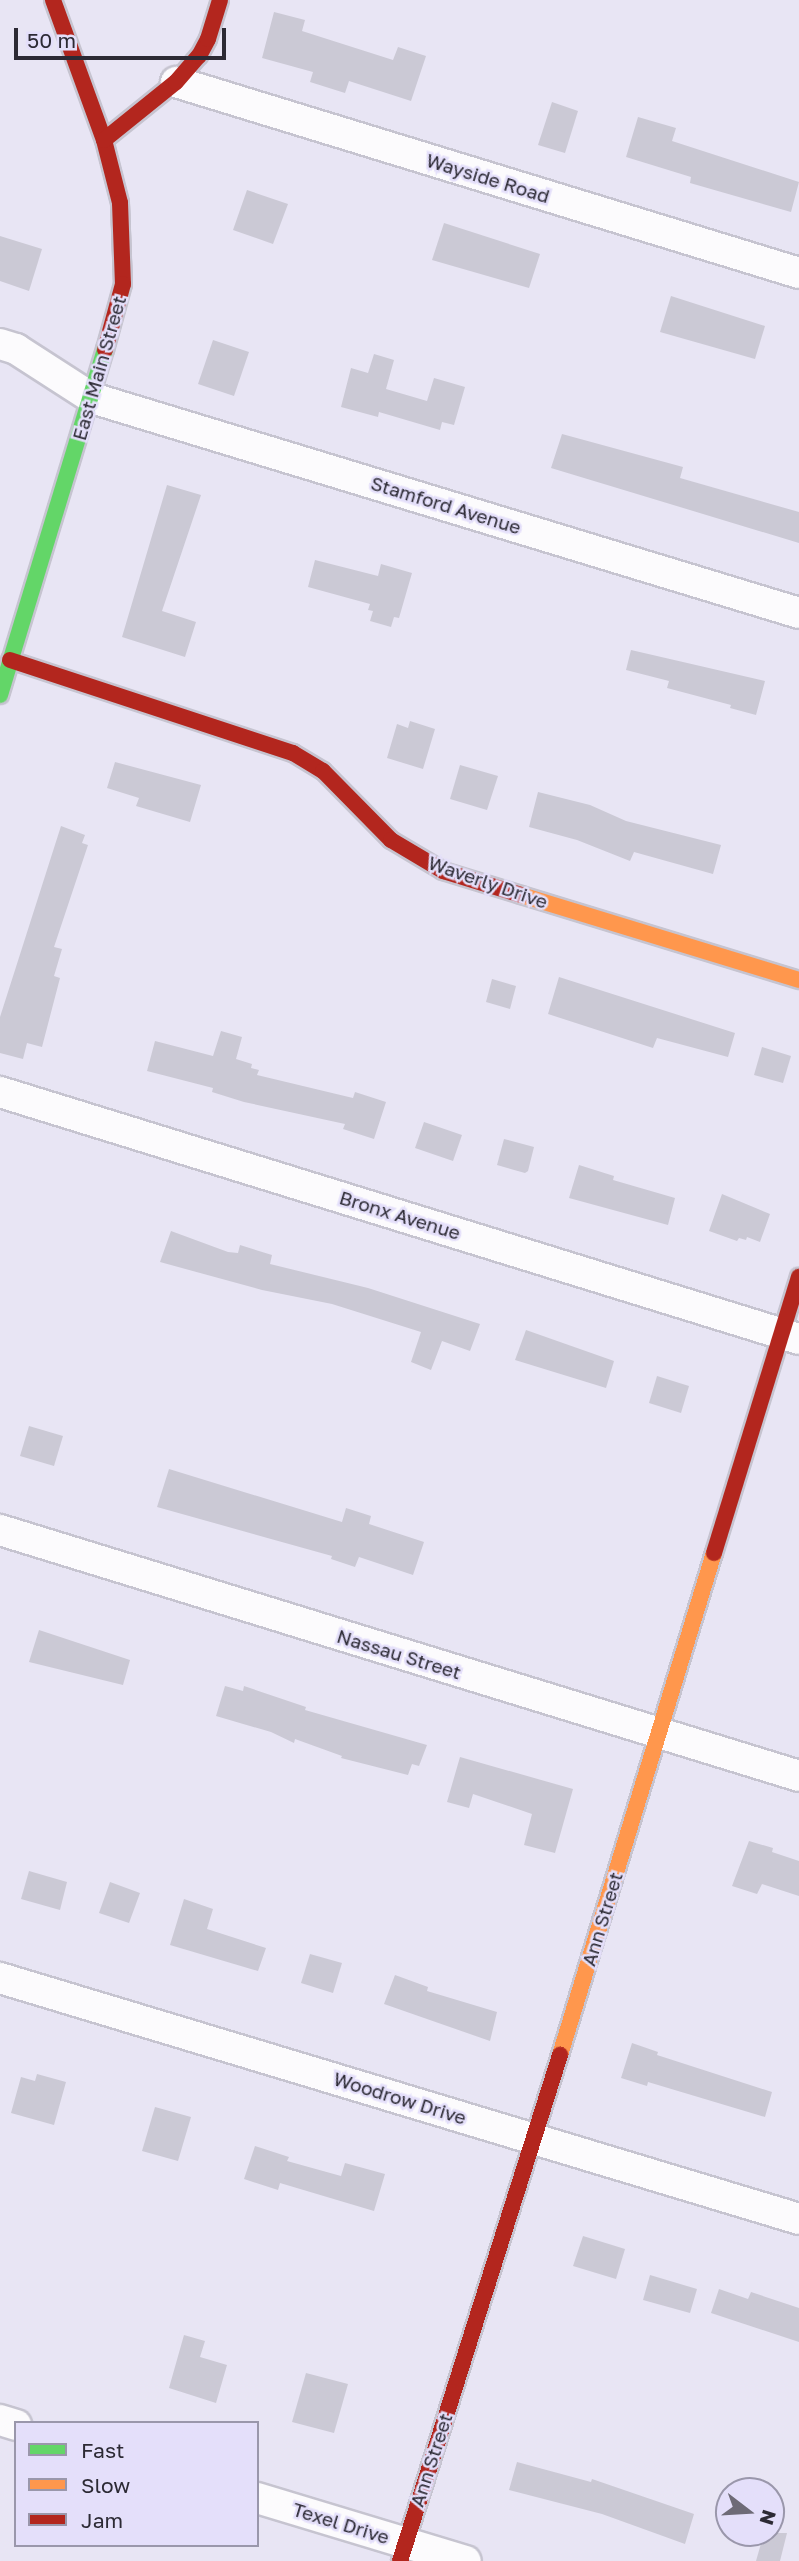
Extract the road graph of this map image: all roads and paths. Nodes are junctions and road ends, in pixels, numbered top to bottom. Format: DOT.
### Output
graph roads {
  1 [pos="52,0"];
  2 [pos="220,0"];
  3 [pos="176,82"];
  4 [pos="104,140"];
  5 [pos="799,273"];
  6 [pos="0,344"];
  7 [pos="92,398"];
  8 [pos="799,613"];
  9 [pos="10,660"];
  10 [pos="0,695"];
  11 [pos="799,980"];
  12 [pos="0,1093"];
  13 [pos="799,1277"];
  14 [pos="790,1336"];
  15 [pos="0,1530"];
  16 [pos="659,1734"];
  17 [pos="799,1776"];
  18 [pos="0,1978"];
  19 [pos="534,2139"];
  20 [pos="799,2219"];
  21 [pos="259,2499"];
  22 [pos="402,2552"];
  23 [pos="466,2561"];
  1 -- 4 [label="street, East Main Street"];
  2 -- 3 [label="street"];
  3 -- 4 [label="street"];
  3 -- 5 [label="street, Wayside Road"];
  4 -- 7 [label="street, East Main Street"];
  6 -- 7 [label="street, Stamford Avenue"];
  7 -- 8 [label="street, Stamford Avenue"];
  7 -- 9 [label="street, East Main Street"];
  9 -- 10 [label="street, East Main Street"];
  9 -- 11 [label="street, Waverly Drive"];
  12 -- 14 [label="street, Bronx Avenue"];
  13 -- 14 [label="street, Ann Street"];
  14 -- 16 [label="street, Ann Street"];
  15 -- 16 [label="street, Nassau Street"];
  16 -- 17 [label="street, Nassau Street"];
  16 -- 19 [label="street, Ann Street"];
  18 -- 19 [label="street, Woodrow Drive"];
  19 -- 20 [label="street, Woodrow Drive"];
  19 -- 22 [label="street, Ann Street"];
  21 -- 22 [label="street, Texel Drive"];
  22 -- 23 [label="street, Texel Drive"];
}
